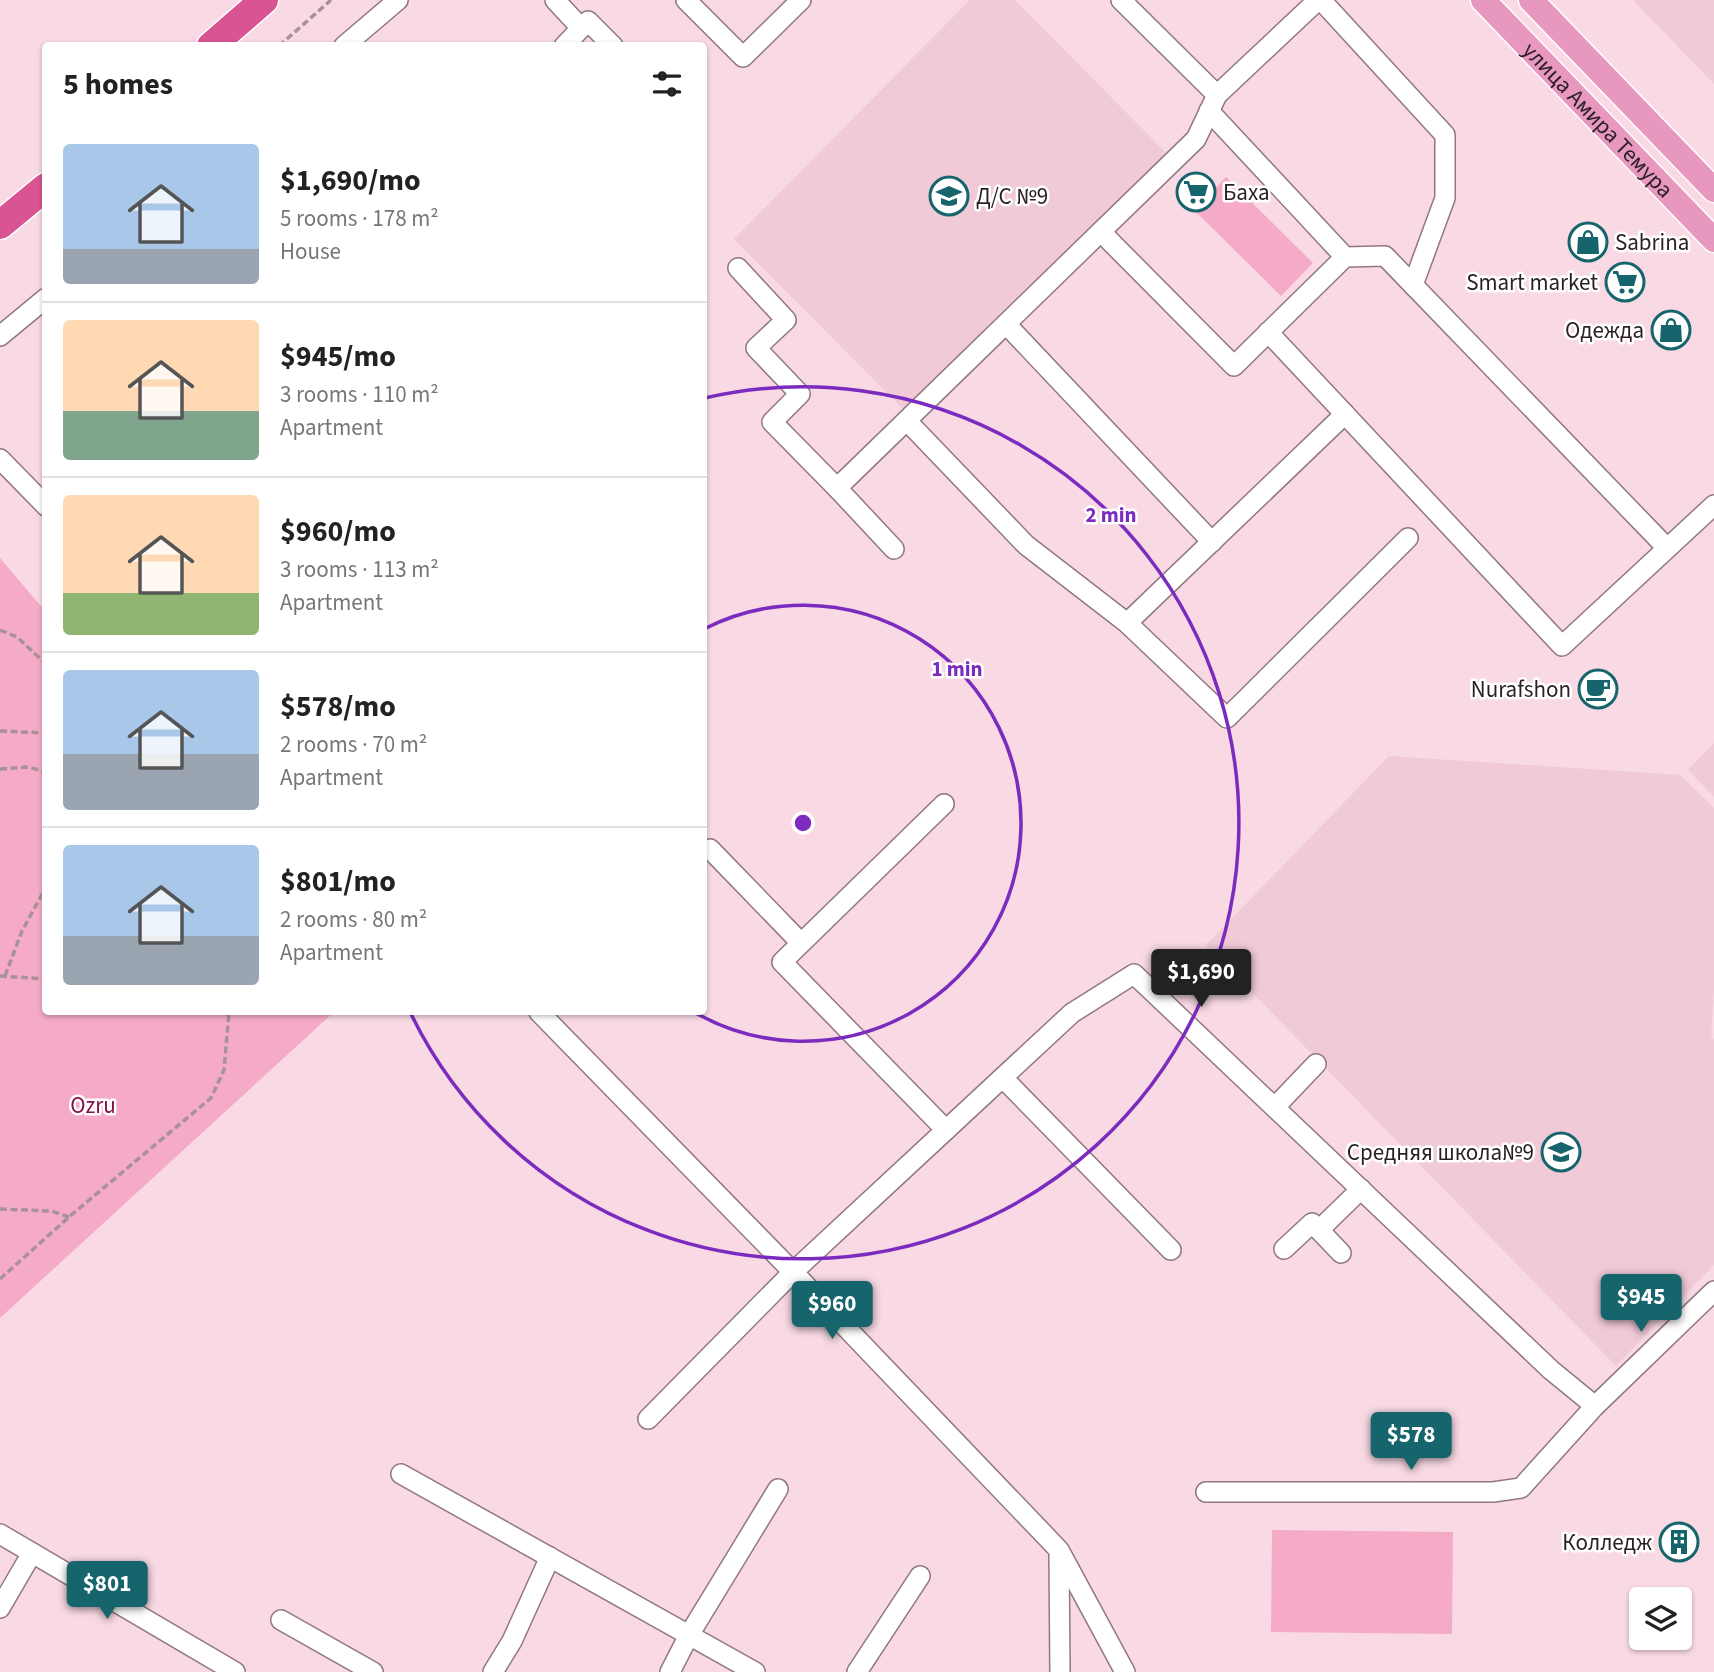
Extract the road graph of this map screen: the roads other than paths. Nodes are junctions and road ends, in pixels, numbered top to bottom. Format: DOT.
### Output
graph roads {
  1 [pos="398,0"];
  2 [pos="555,0"];
  3 [pos="686,0"];
  4 [pos="801,0"];
  5 [pos="1121,0"];
  6 [pos="1319,0"];
  7 [pos="1483,0"];
  8 [pos="1531,0"];
  9 [pos="261,1"];
  10 [pos="582,28"];
  11 [pos="215,42"];
  12 [pos="349,42"];
  13 [pos="568,42"];
  14 [pos="609,42"];
  15 [pos="1586,57"];
  16 [pos="1562,82"];
  17 [pos="1213,103"];
  18 [pos="42,190"];
  19 [pos="1714,190"];
  20 [pos="0,225"];
  21 [pos="1101,232"];
  22 [pos="1714,240"];
  23 [pos="1345,257"];
  24 [pos="738,268"];
  25 [pos="1413,285"];
  26 [pos="42,301"];
  27 [pos="1006,324"];
  28 [pos="1268,332"];
  29 [pos="0,336"];
  30 [pos="1345,414"];
  31 [pos="907,421"];
  32 [pos="0,459"];
  33 [pos="837,488"];
  34 [pos="42,502"];
  35 [pos="1714,505"];
  36 [pos="1408,538"];
  37 [pos="1212,542"];
  38 [pos="1667,548"];
  39 [pos="894,549"];
  40 [pos="1127,623"];
  41 [pos="944,804"];
  42 [pos="710,849"];
  43 [pos="801,943"];
  44 [pos="542,1015"];
  45 [pos="1316,1064"];
  46 [pos="1003,1078"];
  47 [pos="1275,1107"];
  48 [pos="946,1130"];
  49 [pos="1361,1189"];
  50 [pos="1319,1230"];
  51 [pos="1284,1249"];
  52 [pos="1171,1250"];
  53 [pos="1341,1254"];
  54 [pos="793,1272"];
  55 [pos="1714,1291"];
  56 [pos="1595,1406"];
  57 [pos="648,1419"];
  58 [pos="401,1474"];
  59 [pos="778,1489"];
  60 [pos="1206,1492"];
  61 [pos="0,1534"];
  62 [pos="1059,1550"];
  63 [pos="32,1553"];
  64 [pos="550,1557"];
  65 [pos="920,1576"];
  66 [pos="0,1608"];
  67 [pos="281,1620"];
  68 [pos="689,1635"];
  69 [pos="235,1672"];
  70 [pos="373,1672"];
  71 [pos="493,1672"];
  72 [pos="670,1672"];
  73 [pos="755,1672"];
  74 [pos="858,1672"];
  75 [pos="1060,1672"];
  76 [pos="1125,1672"];
  1 -- 12 [label="street"];
  2 -- 10 [label="street"];
  3 -- 4 [label="street"];
  5 -- 17 [label="street"];
  6 -- 17 [label="street"];
  6 -- 25 [label="street"];
  7 -- 16 [label="main road, улица Амира Темура"];
  8 -- 15 [label="main road, улица Амира Темура"];
  9 -- 11 [label="highway"];
  10 -- 13 [label="street"];
  10 -- 14 [label="street"];
  15 -- 16 [label="main road"];
  15 -- 19 [label="main road, улица Амира Темура"];
  16 -- 22 [label="main road, улица Амира Темура"];
  17 -- 21 [label="street"];
  17 -- 23 [label="street"];
  18 -- 20 [label="highway"];
  21 -- 27 [label="street"];
  21 -- 28 [label="street"];
  23 -- 25 [label="street"];
  23 -- 28 [label="street"];
  24 -- 33 [label="street"];
  25 -- 38 [label="street"];
  26 -- 29 [label="street"];
  27 -- 31 [label="street"];
  27 -- 37 [label="street"];
  28 -- 30 [label="street"];
  30 -- 37 [label="street"];
  30 -- 38 [label="street"];
  31 -- 33 [label="street"];
  31 -- 40 [label="street"];
  32 -- 34 [label="street"];
  33 -- 39 [label="street"];
  35 -- 38 [label="street"];
  36 -- 40 [label="street"];
  37 -- 40 [label="street"];
  41 -- 43 [label="street"];
  42 -- 43 [label="street"];
  43 -- 48 [label="street"];
  44 -- 54 [label="street"];
  45 -- 47 [label="street"];
  46 -- 47 [label="street"];
  46 -- 48 [label="street"];
  46 -- 52 [label="street"];
  47 -- 49 [label="street"];
  48 -- 54 [label="street"];
  49 -- 50 [label="street"];
  49 -- 56 [label="street"];
  50 -- 51 [label="street"];
  50 -- 53 [label="street"];
  54 -- 57 [label="street"];
  54 -- 62 [label="street"];
  55 -- 56 [label="street"];
  56 -- 60 [label="street"];
  58 -- 64 [label="street"];
  59 -- 68 [label="street"];
  61 -- 63 [label="street"];
  62 -- 75 [label="street"];
  62 -- 76 [label="street"];
  63 -- 66 [label="street"];
  63 -- 69 [label="street"];
  64 -- 68 [label="street"];
  64 -- 71 [label="street"];
  65 -- 74 [label="street"];
  67 -- 70 [label="street"];
  68 -- 72 [label="street"];
  68 -- 73 [label="street"];
}
